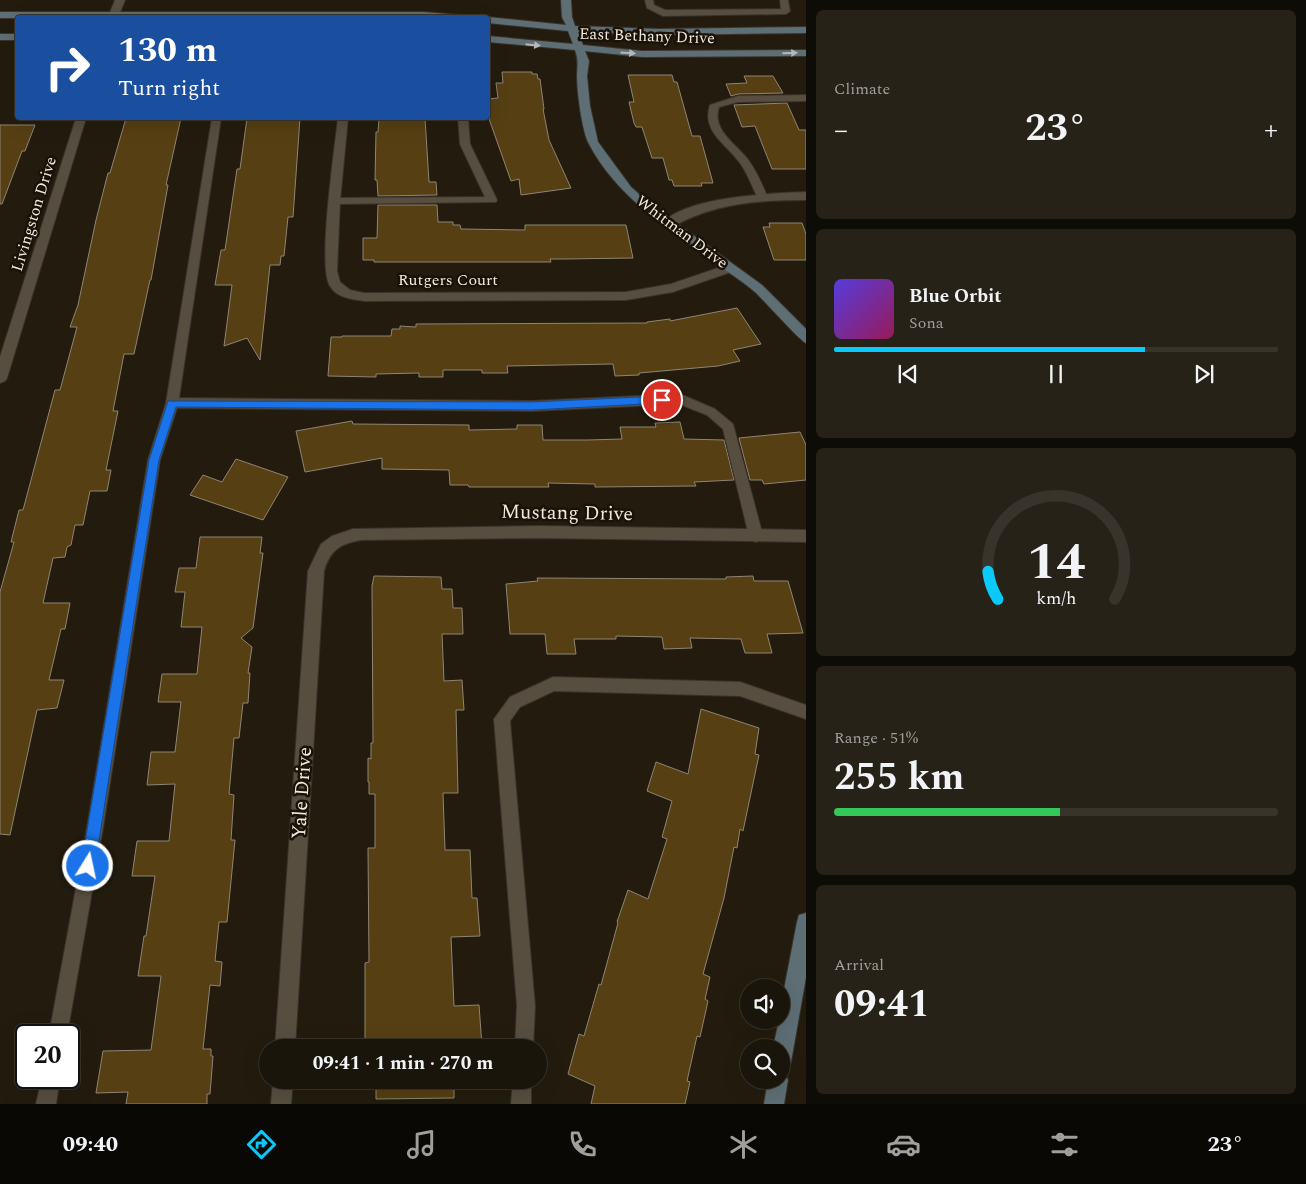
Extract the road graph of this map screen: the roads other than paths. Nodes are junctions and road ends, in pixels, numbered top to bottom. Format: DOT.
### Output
graph roads {
  1 [pos="120,0"];
  2 [pos="566,0"];
  3 [pos="649,0"];
  4 [pos="784,0"];
  5 [pos="0,15"];
  6 [pos="15,15"];
  7 [pos="113,15"];
  8 [pos="490,20"];
  9 [pos="572,29"];
  10 [pos="806,30"];
  11 [pos="0,37"];
  12 [pos="15,37"];
  13 [pos="490,39"];
  14 [pos="579,49"];
  15 [pos="806,53"];
  16 [pos="806,98"];
  17 [pos="80,120"];
  18 [pos="216,120"];
  19 [pos="343,120"];
  20 [pos="463,120"];
  21 [pos="762,196"];
  22 [pos="806,196"];
  23 [pos="334,202"];
  24 [pos="668,224"];
  25 [pos="730,268"];
  26 [pos="806,338"];
  27 [pos="0,378"];
  28 [pos="172,403"];
  29 [pos="756,536"];
  30 [pos="806,536"];
  31 [pos="331,544"];
  32 [pos="806,712"];
  33 [pos="806,922"];
  34 [pos="60,1024"];
  35 [pos="286,1039"];
  36 [pos="524,1039"];
  37 [pos="785,1039"];
  38 [pos="49,1089"];
  39 [pos="282,1089"];
  40 [pos="522,1089"];
  41 [pos="776,1089"];
  42 [pos="46,1104"];
  43 [pos="281,1104"];
  44 [pos="521,1104"];
  45 [pos="774,1104"];
  1 -- 7 [label="street"];
  2 -- 9 [label="main road, Whitman Drive"];
  3 -- 4 [label="lane"];
  5 -- 6 [label="main road"];
  8 -- 9 [label="main road, East Bethany Drive"];
  9 -- 10 [label="main road, East Bethany Drive"];
  9 -- 14 [label="main road, Whitman Drive"];
  11 -- 12 [label="main road"];
  13 -- 14 [label="main road, East Bethany Drive, one-way"];
  14 -- 15 [label="main road, East Bethany Drive, one-way"];
  14 -- 24 [label="main road, Whitman Drive"];
  16 -- 21 [label="lane"];
  17 -- 27 [label="street, Livingston Drive"];
  18 -- 28 [label="lane"];
  19 -- 23 [label="street, Rutgers Court"];
  20 -- 23 [label="lane"];
  21 -- 22 [label="street"];
  21 -- 24 [label="street"];
  23 -- 25 [label="street, Rutgers Court"];
  24 -- 25 [label="main road, Whitman Drive"];
  25 -- 26 [label="main road, Whitman Drive"];
  28 -- 29 [label="lane"];
  28 -- 34 [label="lane"];
  29 -- 30 [label="street, Mustang Drive"];
  29 -- 31 [label="street, Mustang Drive"];
  31 -- 35 [label="street, Yale Drive"];
  32 -- 36 [label="lane"];
  33 -- 37 [label="main road"];
  38 -- 42 [label="lane"];
  39 -- 43 [label="street"];
  40 -- 44 [label="lane"];
  41 -- 45 [label="main road"];
}
